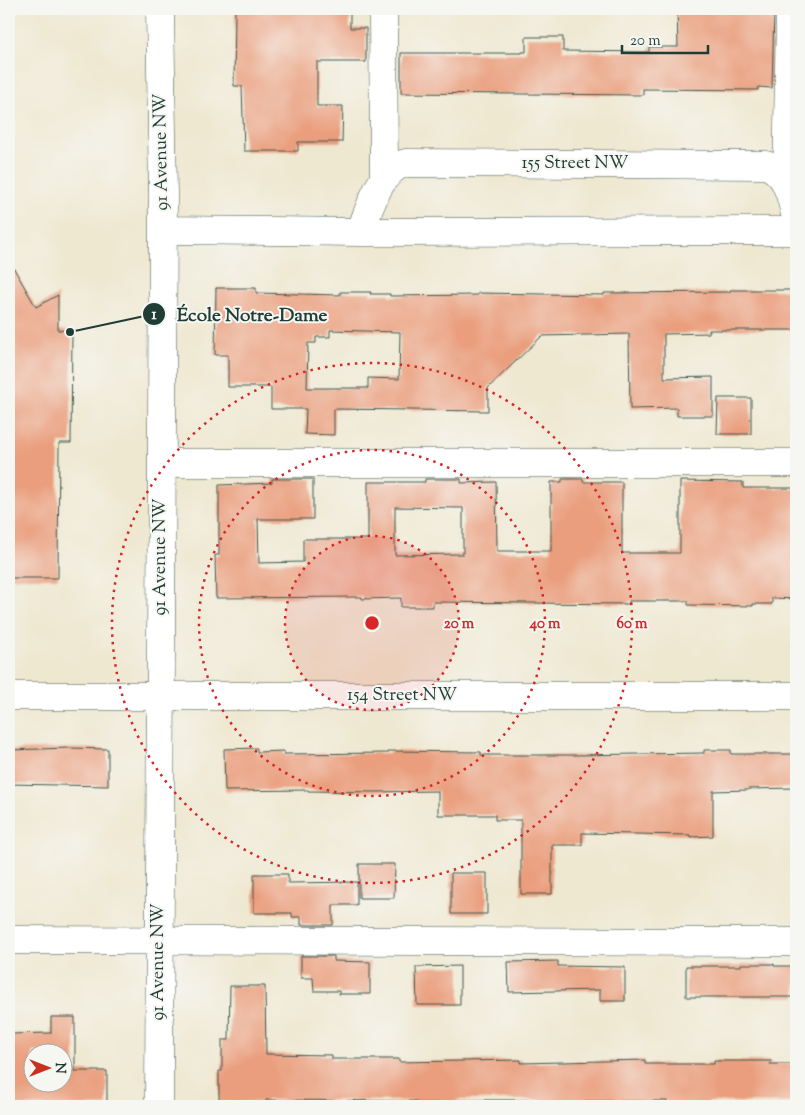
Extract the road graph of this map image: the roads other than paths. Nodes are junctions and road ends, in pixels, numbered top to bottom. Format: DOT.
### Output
graph roads {
  1 [pos="160,9"];
  2 [pos="383,9"];
  3 [pos="790,9"];
  4 [pos="384,177"];
  5 [pos="787,187"];
  6 [pos="796,218"];
  7 [pos="162,230"];
  8 [pos="796,231"];
  9 [pos="360,232"];
  10 [pos="796,462"];
  11 [pos="162,463"];
  12 [pos="9,696"];
  13 [pos="161,696"];
  14 [pos="796,696"];
  15 [pos="9,940"];
  16 [pos="159,941"];
  17 [pos="796,942"];
  18 [pos="160,1106"];
  1 -- 7 [label="street, 91 Avenue NW"];
  2 -- 4 [label="street"];
  3 -- 5 [label="street"];
  4 -- 5 [label="street, 155 Street NW"];
  4 -- 9 [label="street"];
  5 -- 6 [label="street, 155 Street NW"];
  7 -- 9 [label="street"];
  7 -- 11 [label="street, 91 Avenue NW"];
  8 -- 9 [label="street"];
  10 -- 11 [label="street"];
  11 -- 13 [label="street, 91 Avenue NW"];
  12 -- 13 [label="street, 154 Street NW"];
  13 -- 14 [label="street, 154 Street NW"];
  13 -- 16 [label="street, 91 Avenue NW"];
  15 -- 16 [label="street"];
  16 -- 17 [label="street"];
  16 -- 18 [label="street, 91 Avenue NW"];
}
